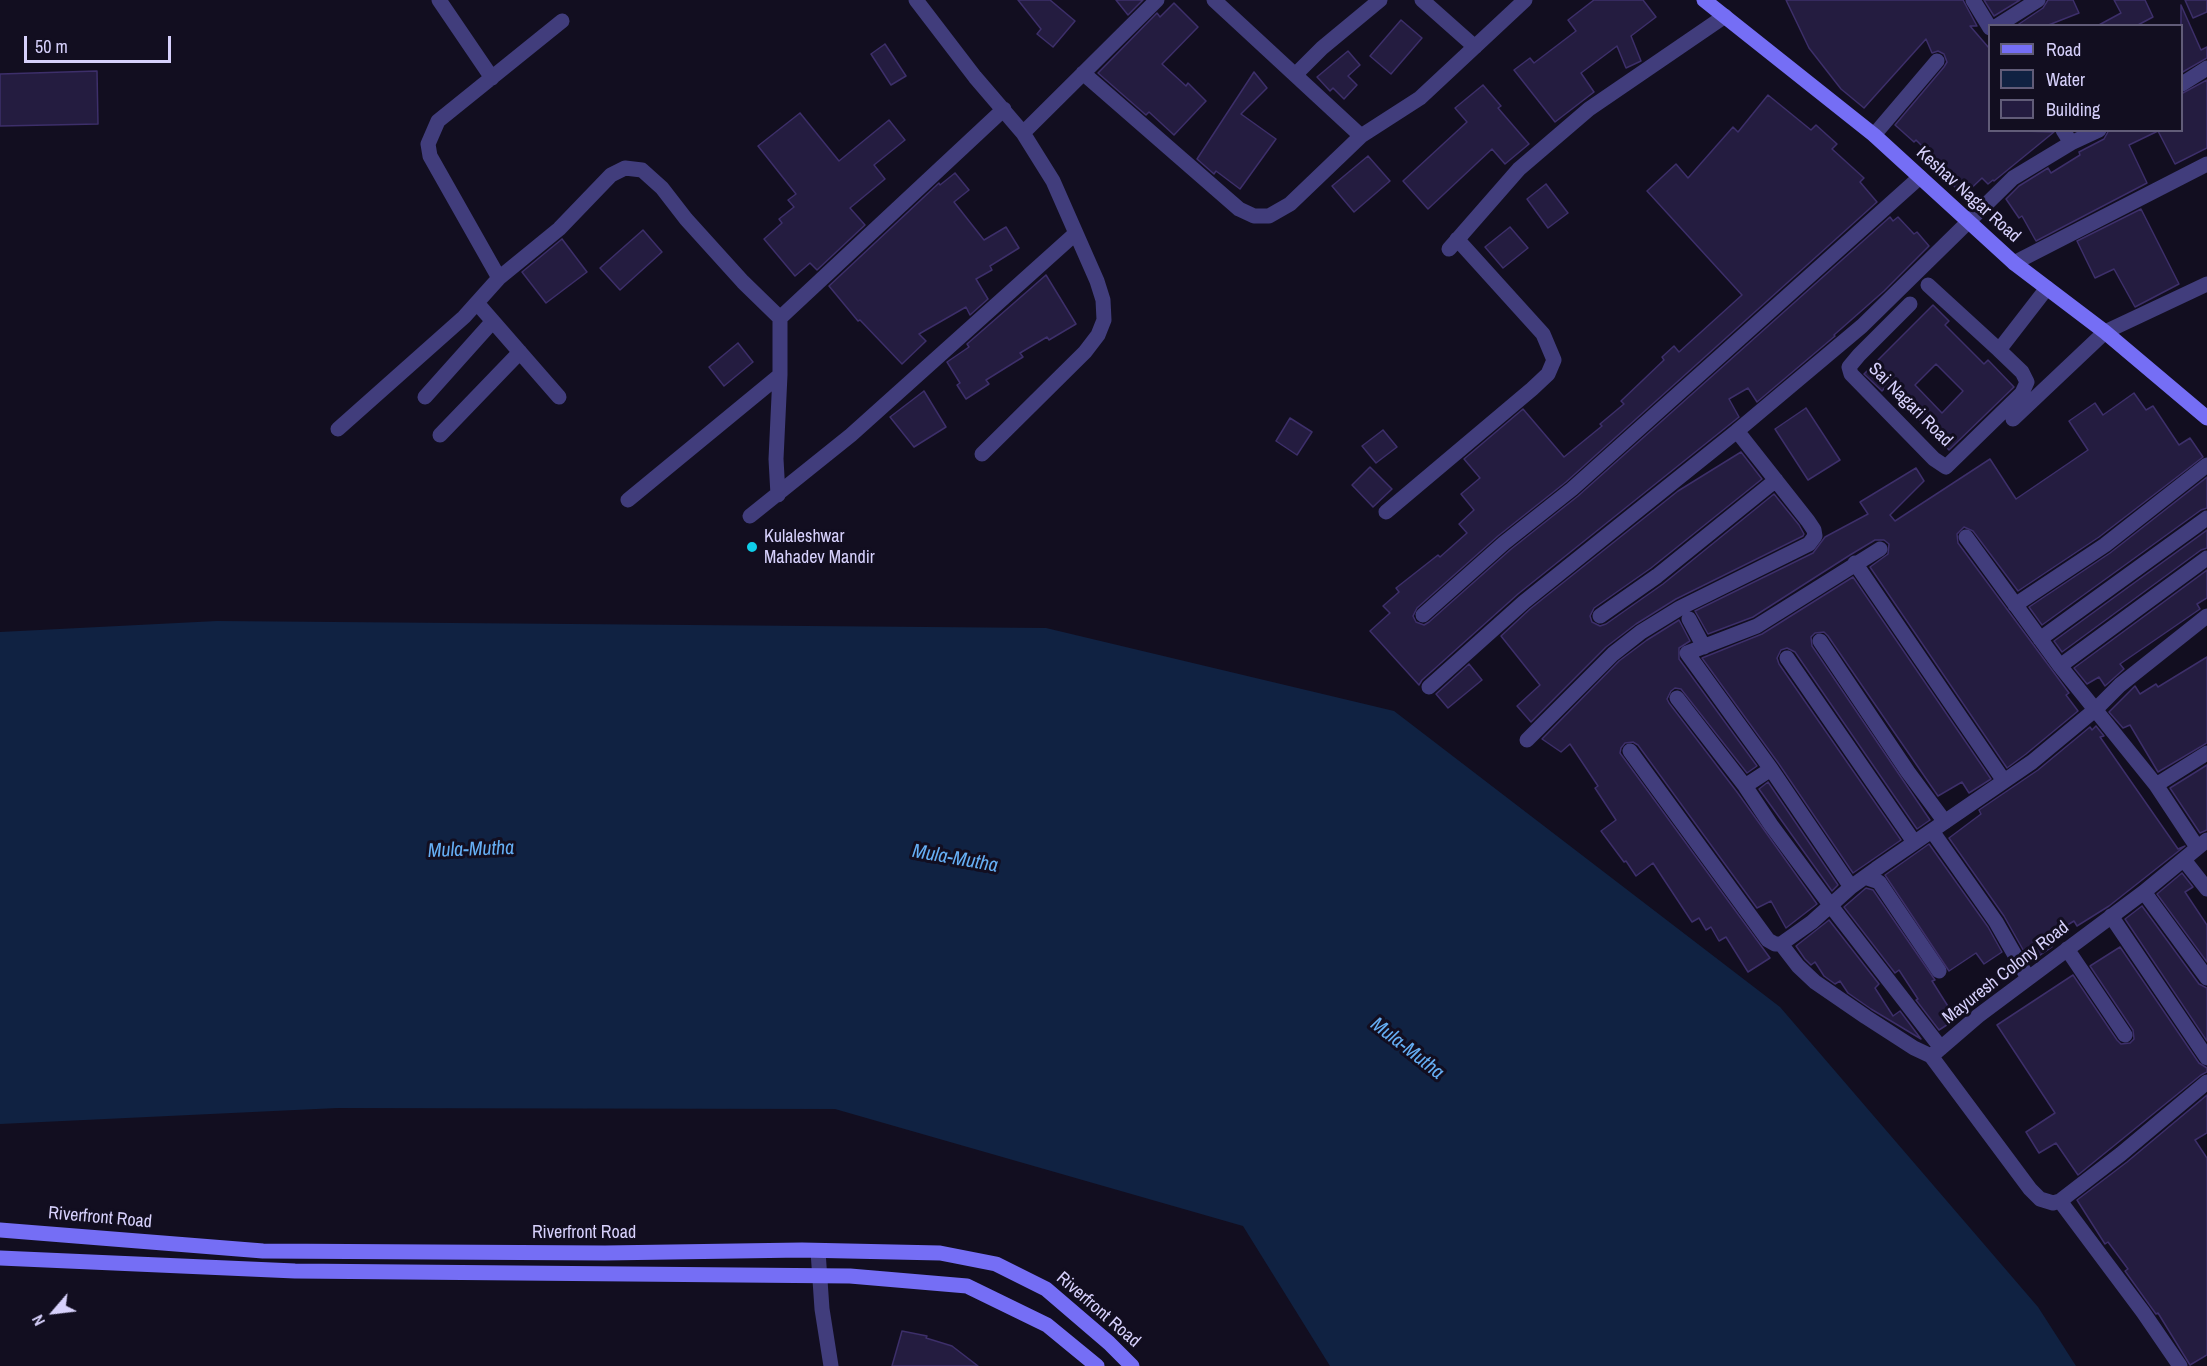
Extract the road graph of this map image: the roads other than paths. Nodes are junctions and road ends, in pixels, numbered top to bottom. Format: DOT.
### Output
graph roads {
  1 [pos="439,0"];
  2 [pos="1157,0"];
  3 [pos="1214,0"];
  4 [pos="1380,0"];
  5 [pos="1422,0"];
  6 [pos="1525,0"];
  7 [pos="1704,0"];
  8 [pos="1972,0"];
  9 [pos="2038,0"];
  10 [pos="923,2"];
  11 [pos="1725,16"];
  12 [pos="562,21"];
  13 [pos="2000,24"];
  14 [pos="1988,26"];
  15 [pos="1475,46"];
  16 [pos="1937,61"];
  17 [pos="2207,68"];
  18 [pos="1083,73"];
  19 [pos="1296,74"];
  20 [pos="492,78"];
  21 [pos="2183,83"];
  22 [pos="1004,109"];
  23 [pos="2089,132"];
  24 [pos="1023,133"];
  25 [pos="1874,135"];
  26 [pos="1361,136"];
  27 [pos="2067,137"];
  28 [pos="2207,164"];
  29 [pos="1920,177"];
  30 [pos="1968,221"];
  31 [pos="1076,233"];
  32 [pos="2014,263"];
  33 [pos="499,278"];
  34 [pos="2207,284"];
  35 [pos="1928,285"];
  36 [pos="2047,288"];
  37 [pos="477,303"];
  38 [pos="1910,304"];
  39 [pos="780,318"];
  40 [pos="493,321"];
  41 [pos="2105,332"];
  42 [pos="1999,350"];
  43 [pos="520,352"];
  44 [pos="780,375"];
  45 [pos="425,397"];
  46 [pos="559,397"];
  47 [pos="2207,418"];
  48 [pos="2013,419"];
  49 [pos="338,429"];
  50 [pos="1737,431"];
  51 [pos="440,435"];
  52 [pos="982,454"];
  53 [pos="2207,465"];
  54 [pos="1776,480"];
  55 [pos="778,495"];
  56 [pos="628,500"];
  57 [pos="1386,512"];
  58 [pos="750,516"];
  59 [pos="2207,518"];
  60 [pos="1966,537"];
  61 [pos="1880,549"];
  62 [pos="2207,558"];
  63 [pos="1854,563"];
  64 [pos="2015,605"];
  65 [pos="1423,615"];
  66 [pos="1600,616"];
  67 [pos="2207,616"];
  68 [pos="1689,619"];
  69 [pos="2040,639"];
  70 [pos="1820,641"];
  71 [pos="1704,647"];
  72 [pos="1786,658"];
  73 [pos="2060,666"];
  74 [pos="1429,687"];
  75 [pos="1677,698"];
  76 [pos="2096,709"];
  77 [pos="1527,740"];
  78 [pos="1630,751"];
  79 [pos="2207,753"];
  80 [pos="1771,769"];
  81 [pos="2004,781"];
  82 [pos="2156,785"];
  83 [pos="1745,786"];
  84 [pos="1938,826"];
  85 [pos="1914,842"];
  86 [pos="2202,844"];
  87 [pos="2184,860"];
  88 [pos="1867,878"];
  89 [pos="1851,887"];
  90 [pos="2207,889"];
  91 [pos="2144,892"];
  92 [pos="1831,906"];
  93 [pos="2111,916"];
  94 [pos="1781,944"];
  95 [pos="2067,949"];
  96 [pos="1939,971"];
  97 [pos="2028,978"];
  98 [pos="2207,978"];
  99 [pos="2125,1035"];
  100 [pos="1936,1052"];
  101 [pos="2207,1058"];
  102 [pos="2207,1082"];
  103 [pos="2060,1201"];
  104 [pos="0,1230"];
  105 [pos="177,1244"];
  106 [pos="296,1251"];
  107 [pos="818,1251"];
  108 [pos="554,1252"];
  109 [pos="605,1253"];
  110 [pos="0,1258"];
  111 [pos="173,1265"];
  112 [pos="295,1271"];
  113 [pos="554,1273"];
  114 [pos="603,1274"];
  115 [pos="819,1276"];
  116 [pos="831,1366"];
  117 [pos="1097,1366"];
  118 [pos="1132,1366"];
  119 [pos="2180,1366"];
  1 -- 20 [label="street"];
  2 -- 18 [label="street"];
  3 -- 19 [label="street"];
  4 -- 19 [label="street"];
  5 -- 15 [label="street"];
  6 -- 15 [label="street"];
  7 -- 11 [label="street, Keshav Nagar Road"];
  8 -- 14 [label="street"];
  9 -- 13 [label="street"];
  10 -- 22 [label="street"];
  11 -- 25 [label="street, Keshav Nagar Road"];
  11 -- 57 [label="street"];
  12 -- 20 [label="street"];
  15 -- 26 [label="street"];
  16 -- 25 [label="street"];
  17 -- 21 [label="street"];
  18 -- 24 [label="street"];
  18 -- 26 [label="street"];
  19 -- 26 [label="street"];
  20 -- 33 [label="street"];
  22 -- 24 [label="street"];
  22 -- 39 [label="street"];
  23 -- 27 [label="street"];
  24 -- 31 [label="street"];
  25 -- 29 [label="street, Keshav Nagar Road"];
  27 -- 30 [label="street"];
  28 -- 32 [label="street"];
  29 -- 30 [label="street, Keshav Nagar Road"];
  29 -- 65 [label="street"];
  30 -- 32 [label="street, Keshav Nagar Road"];
  30 -- 50 [label="street"];
  31 -- 52 [label="street"];
  31 -- 55 [label="street"];
  32 -- 36 [label="street, Keshav Nagar Road"];
  33 -- 37 [label="street"];
  33 -- 39 [label="street"];
  34 -- 41 [label="street"];
  35 -- 42 [label="street, Sai Nagari Road"];
  36 -- 41 [label="street, Keshav Nagar Road"];
  36 -- 42 [label="street"];
  37 -- 40 [label="street"];
  37 -- 49 [label="street"];
  38 -- 42 [label="street, Sai Nagari Road"];
  39 -- 44 [label="street"];
  40 -- 43 [label="street"];
  40 -- 45 [label="street"];
  41 -- 47 [label="street, Keshav Nagar Road"];
  41 -- 48 [label="street"];
  43 -- 46 [label="street"];
  43 -- 51 [label="street"];
  44 -- 55 [label="street"];
  44 -- 56 [label="street"];
  50 -- 54 [label="street"];
  50 -- 74 [label="street"];
  53 -- 64 [label="street"];
  54 -- 66 [label="street"];
  54 -- 77 [label="street"];
  55 -- 58 [label="street"];
  59 -- 69 [label="street"];
  60 -- 64 [label="street"];
  61 -- 63 [label="street"];
  62 -- 73 [label="street"];
  63 -- 71 [label="street"];
  63 -- 81 [label="street"];
  64 -- 69 [label="street"];
  67 -- 76 [label="street"];
  68 -- 71 [label="street"];
  69 -- 73 [label="street"];
  70 -- 84 [label="street"];
  71 -- 80 [label="street"];
  72 -- 85 [label="street"];
  73 -- 76 [label="street"];
  75 -- 83 [label="street, Mayuresh Colony Road"];
  76 -- 81 [label="street"];
  76 -- 82 [label="street"];
  78 -- 94 [label="street"];
  79 -- 82 [label="street"];
  80 -- 83 [label="street"];
  80 -- 89 [label="street"];
  81 -- 84 [label="street"];
  82 -- 86 [label="street"];
  83 -- 92 [label="street, Mayuresh Colony Road"];
  84 -- 85 [label="street"];
  84 -- 97 [label="street"];
  85 -- 88 [label="street"];
  86 -- 87 [label="street, Mayuresh Colony Road"];
  87 -- 90 [label="street"];
  87 -- 91 [label="street, Mayuresh Colony Road"];
  88 -- 89 [label="street"];
  88 -- 96 [label="street"];
  89 -- 92 [label="street"];
  91 -- 93 [label="street, Mayuresh Colony Road"];
  91 -- 98 [label="street"];
  92 -- 94 [label="street"];
  92 -- 100 [label="street, Mayuresh Colony Road"];
  93 -- 95 [label="street, Mayuresh Colony Road"];
  93 -- 101 [label="street"];
  94 -- 100 [label="street"];
  95 -- 97 [label="street, Mayuresh Colony Road"];
  95 -- 99 [label="street"];
  97 -- 100 [label="street, Mayuresh Colony Road"];
  100 -- 103 [label="street, Mayuresh Colony Road"];
  102 -- 103 [label="street"];
  103 -- 119 [label="street"];
  104 -- 105 [label="street, Riverfront Road"];
  105 -- 106 [label="street, Riverfront Road"];
  105 -- 111 [label="street"];
  106 -- 108 [label="street, Riverfront Road"];
  106 -- 112 [label="street"];
  107 -- 109 [label="street, Riverfront Road"];
  107 -- 115 [label="street"];
  107 -- 118 [label="street, Riverfront Road"];
  108 -- 109 [label="street, Riverfront Road"];
  108 -- 113 [label="street"];
  109 -- 114 [label="street"];
  110 -- 111 [label="street"];
  111 -- 112 [label="street"];
  112 -- 113 [label="street"];
  113 -- 114 [label="street"];
  114 -- 115 [label="street"];
  115 -- 116 [label="street"];
  115 -- 117 [label="street"];
}
